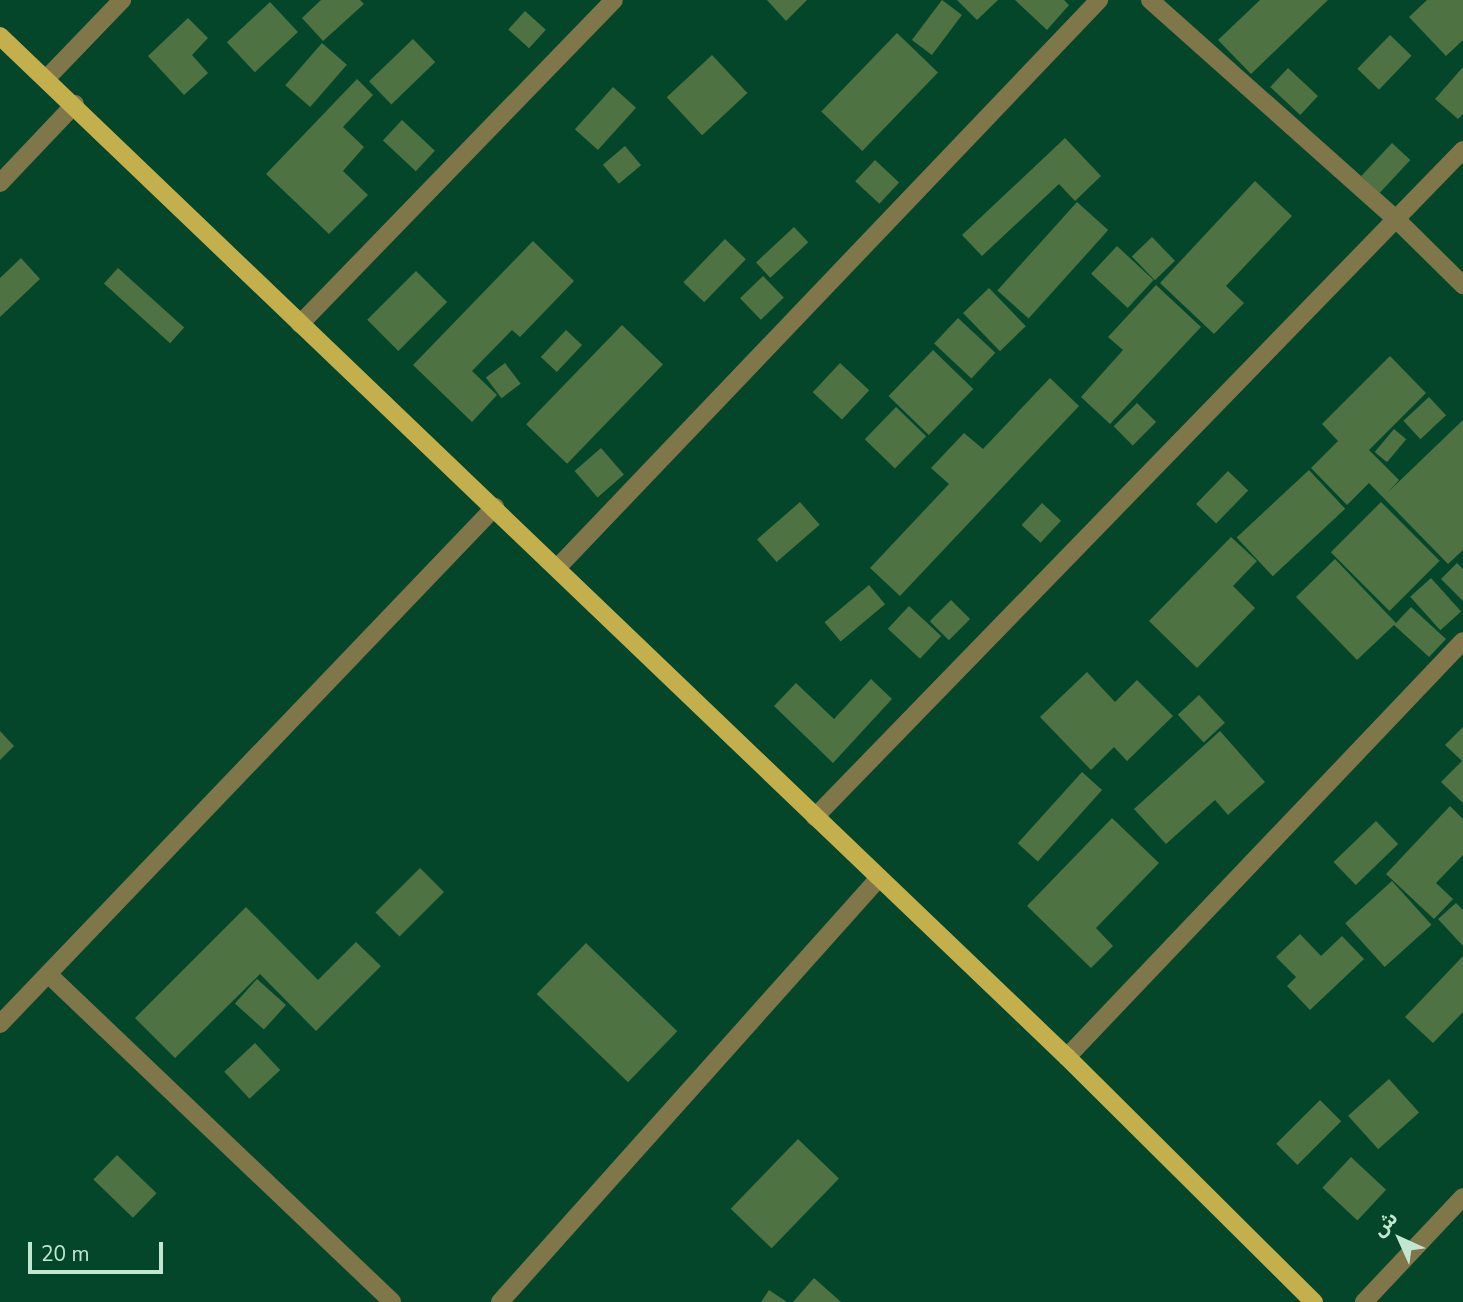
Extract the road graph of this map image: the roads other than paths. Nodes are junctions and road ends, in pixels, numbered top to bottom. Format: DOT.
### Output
graph roads {
  1 [pos="122,0"];
  2 [pos="614,0"];
  3 [pos="1099,0"];
  4 [pos="1150,0"];
  5 [pos="0,36"];
  6 [pos="46,79"];
  7 [pos="75,104"];
  8 [pos="1463,150"];
  9 [pos="0,183"];
  10 [pos="1397,220"];
  11 [pos="1463,285"];
  12 [pos="300,324"];
  13 [pos="495,507"];
  14 [pos="558,567"];
  15 [pos="1463,641"];
  16 [pos="815,817"];
  17 [pos="879,878"];
  18 [pos="48,974"];
  19 [pos="0,1024"];
  20 [pos="1067,1057"];
  21 [pos="1463,1197"];
  22 [pos="392,1302"];
  23 [pos="500,1302"];
  24 [pos="1314,1302"];
  25 [pos="1364,1302"];
  1 -- 6 [label="street"];
  2 -- 12 [label="street"];
  3 -- 14 [label="street"];
  4 -- 10 [label="street"];
  5 -- 6 [label="main road"];
  6 -- 7 [label="main road"];
  7 -- 9 [label="street"];
  7 -- 12 [label="main road"];
  8 -- 10 [label="street"];
  10 -- 11 [label="street"];
  10 -- 16 [label="street"];
  12 -- 13 [label="main road"];
  13 -- 14 [label="main road"];
  13 -- 18 [label="street"];
  14 -- 16 [label="main road"];
  15 -- 20 [label="street"];
  16 -- 17 [label="main road"];
  17 -- 20 [label="main road"];
  17 -- 23 [label="street"];
  18 -- 19 [label="street"];
  18 -- 22 [label="street"];
  20 -- 24 [label="main road"];
  21 -- 25 [label="street"];
}
